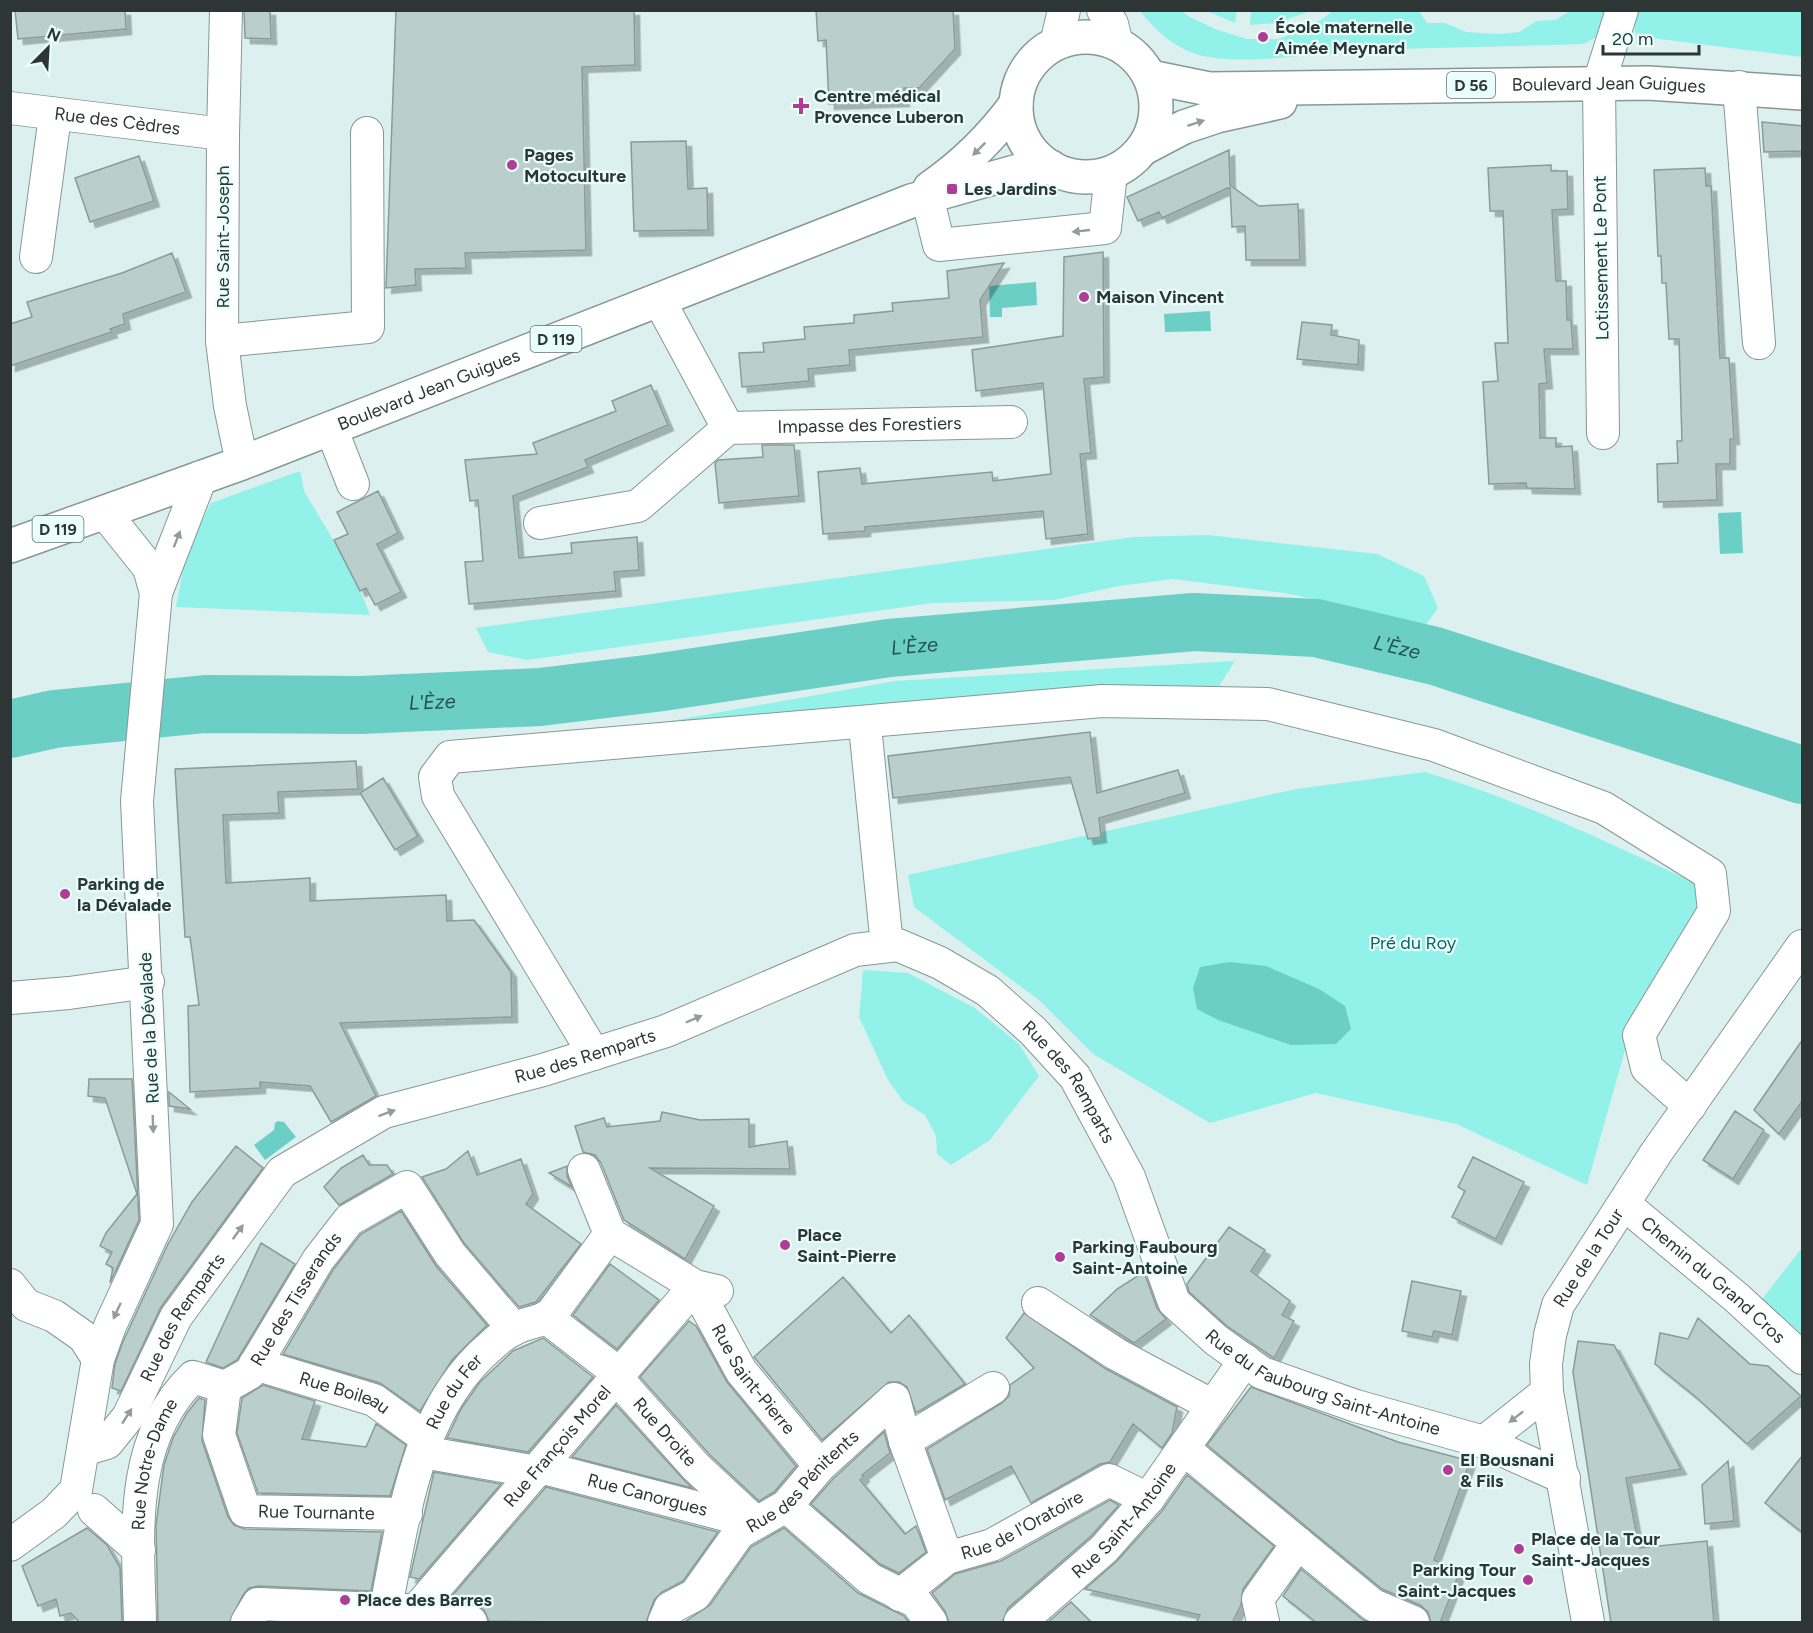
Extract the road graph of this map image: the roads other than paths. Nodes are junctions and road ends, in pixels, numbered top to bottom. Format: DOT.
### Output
graph roads {
  1 [pos="226,10"];
  2 [pos="1064,10"];
  3 [pos="1103,10"];
  4 [pos="1622,10"];
  5 [pos="1056,44"];
  6 [pos="1117,44"];
  7 [pos="1150,77"];
  8 [pos="1599,83"];
  9 [pos="1739,87"];
  10 [pos="1344,88"];
  11 [pos="1803,93"];
  12 [pos="1016,104"];
  13 [pos="10,108"];
  14 [pos="55,116"];
  15 [pos="223,134"];
  16 [pos="367,134"];
  17 [pos="1144,148"];
  18 [pos="1051,167"];
  19 [pos="1111,173"];
  20 [pos="919,199"];
  21 [pos="36,257"];
  22 [pos="659,300"];
  23 [pos="222,341"];
  24 [pos="1759,344"];
  25 [pos="1011,422"];
  26 [pos="331,428"];
  27 [pos="728,428"];
  28 [pos="1603,433"];
  29 [pos="242,463"];
  30 [pos="201,477"];
  31 [pos="353,484"];
  32 [pos="105,513"];
  33 [pos="540,523"];
  34 [pos="10,546"];
  35 [pos="156,593"];
  36 [pos="866,736"];
  37 [pos="887,946"];
  38 [pos="1803,946"];
  39 [pos="148,982"];
  40 [pos="10,998"];
  41 [pos="594,1054"];
  42 [pos="1689,1106"];
  43 [pos="584,1170"];
  44 [pos="1624,1204"];
  45 [pos="610,1234"];
  46 [pos="706,1288"];
  47 [pos="16,1301"];
  48 [pos="1174,1302"];
  49 [pos="1038,1303"];
  50 [pos="546,1318"];
  51 [pos="514,1329"];
  52 [pos="1803,1358"];
  53 [pos="98,1359"];
  54 [pos="1245,1360"];
  55 [pos="244,1375"];
  56 [pos="618,1378"];
  57 [pos="993,1388"];
  58 [pos="1547,1392"];
  59 [pos="1213,1406"];
  60 [pos="905,1442"];
  61 [pos="1484,1442"];
  62 [pos="424,1445"];
  63 [pos="83,1450"];
  64 [pos="1185,1450"];
  65 [pos="820,1466"];
  66 [pos="539,1470"];
  67 [pos="1564,1478"];
  68 [pos="1148,1499"];
  69 [pos="786,1506"];
  70 [pos="94,1510"];
  71 [pos="406,1514"];
  72 [pos="756,1523"];
  73 [pos="1298,1543"];
  74 [pos="10,1545"];
  75 [pos="139,1550"];
  76 [pos="947,1558"];
  77 [pos="900,1595"];
  78 [pos="408,1611"];
  79 [pos="140,1623"];
  80 [pos="247,1623"];
  81 [pos="471,1623"];
  82 [pos="664,1623"];
  83 [pos="931,1623"];
  84 [pos="1020,1623"];
  85 [pos="1263,1623"];
  86 [pos="1413,1623"];
  87 [pos="1588,1623"];
  1 -- 15 [label="street, Rue Saint-Joseph"];
  2 -- 5 [label="street"];
  3 -- 6 [label="street"];
  4 -- 8 [label="street, Lotissement Le Pont"];
  5 -- 6 [label="main road"];
  5 -- 12 [label="main road"];
  6 -- 7 [label="main road"];
  7 -- 10 [label="main road, Boulevard Jean Guigues / D 56"];
  7 -- 17 [label="main road"];
  8 -- 9 [label="main road, Boulevard Jean Guigues / D 56"];
  8 -- 10 [label="main road, Boulevard Jean Guigues / D 56"];
  8 -- 28 [label="street, Lotissement Le Pont"];
  9 -- 11 [label="main road, Boulevard Jean Guigues / D 56"];
  9 -- 24 [label="street"];
  17 -- 10 [label="main road, Boulevard Jean Guigues / D 56, one-way"];
  12 -- 18 [label="main road"];
  12 -- 20 [label="main road, Boulevard Jean Guigues / D 119, one-way"];
  13 -- 14 [label="street, Rue des Cèdres"];
  14 -- 15 [label="street, Rue des Cèdres"];
  14 -- 21 [label="street"];
  15 -- 23 [label="street, Rue Saint-Joseph"];
  16 -- 23 [label="street"];
  17 -- 19 [label="main road"];
  18 -- 19 [label="main road"];
  18 -- 20 [label="main road, Boulevard Jean Guigues / D 119"];
  19 -- 20 [label="street, one-way"];
  20 -- 22 [label="main road, Boulevard Jean Guigues / D 119"];
  22 -- 26 [label="main road, Boulevard Jean Guigues / D 119"];
  22 -- 27 [label="street"];
  23 -- 29 [label="street, Rue Saint-Joseph"];
  25 -- 27 [label="street, Impasse des Forestiers"];
  26 -- 29 [label="main road, Boulevard Jean Guigues / D 119"];
  26 -- 31 [label="street"];
  27 -- 33 [label="street"];
  29 -- 30 [label="main road, Boulevard Jean Guigues / D 119"];
  30 -- 32 [label="main road, Boulevard Jean Guigues / D 119"];
  35 -- 30 [label="street, Rue de la Dévalade, one-way"];
  32 -- 34 [label="main road, Boulevard Jean Guigues / D 119"];
  32 -- 35 [label="street, Rue de la Dévalade"];
  35 -- 39 [label="street, Rue de la Dévalade"];
  36 -- 37 [label="street"];
  41 -- 37 [label="street, Rue des Remparts, one-way"];
  37 -- 48 [label="street, Rue des Remparts"];
  38 -- 42 [label="street, Rue de la Tour"];
  39 -- 40 [label="street"];
  39 -- 53 [label="street, Rue de la Dévalade, one-way"];
  41 -- 42 [label="street"];
  63 -- 41 [label="street, Rue des Remparts, one-way"];
  42 -- 44 [label="street, Rue de la Tour"];
  43 -- 45 [label="street"];
  44 -- 52 [label="street, Chemin du Grand Cros"];
  44 -- 58 [label="street, Rue de la Tour"];
  45 -- 46 [label="street"];
  45 -- 50 [label="street"];
  46 -- 56 [label="street, Rue François Morel"];
  46 -- 65 [label="street, Rue Saint-Pierre"];
  47 -- 53 [label="street"];
  48 -- 54 [label="street, Rue du Faubourg Saint-Antoine"];
  49 -- 59 [label="street"];
  50 -- 51 [label="street, Rue du Fer"];
  50 -- 56 [label="street, Rue Droite"];
  51 -- 55 [label="street, Rue des Tisserands"];
  51 -- 62 [label="street, Rue du Fer"];
  53 -- 63 [label="street, Rue de la Dévalade"];
  54 -- 59 [label="street, Rue Saint-Antoine"];
  54 -- 61 [label="street, Rue du Faubourg Saint-Antoine"];
  55 -- 62 [label="street, Rue Boileau"];
  55 -- 71 [label="street, Rue Tournante"];
  55 -- 75 [label="street, Rue Notre-Dame"];
  56 -- 66 [label="street, Rue François Morel"];
  56 -- 72 [label="street, Rue Droite"];
  57 -- 60 [label="street"];
  58 -- 61 [label="street, one-way"];
  58 -- 67 [label="street, Rue de la Tour"];
  59 -- 64 [label="street, Rue Saint-Antoine"];
  60 -- 65 [label="street, Rue des Pénitents"];
  60 -- 76 [label="street"];
  61 -- 67 [label="street, Rue du Faubourg Saint-Antoine"];
  62 -- 66 [label="street, Rue Canorgues"];
  62 -- 71 [label="street, Rue du Fer"];
  63 -- 74 [label="street"];
  64 -- 68 [label="street, Rue Saint-Antoine"];
  64 -- 73 [label="street"];
  65 -- 69 [label="street, Rue des Pénitents"];
  66 -- 72 [label="street, Rue Canorgues"];
  66 -- 78 [label="street, Rue François Morel"];
  67 -- 87 [label="street, Rue de la Tour"];
  68 -- 76 [label="street, Rue de l'Oratoire"];
  68 -- 84 [label="street, Rue Saint-Antoine"];
  69 -- 72 [label="street, Rue des Pénitents"];
  69 -- 77 [label="street"];
  70 -- 75 [label="street"];
  71 -- 78 [label="street, Rue du Fer"];
  72 -- 82 [label="street, Rue des Pénitents"];
  73 -- 85 [label="street"];
  73 -- 86 [label="street"];
  75 -- 79 [label="street, Rue Notre-Dame"];
  76 -- 77 [label="street, Rue de l'Oratoire"];
  77 -- 83 [label="street"];
  78 -- 80 [label="street"];
  78 -- 81 [label="street"];
}
